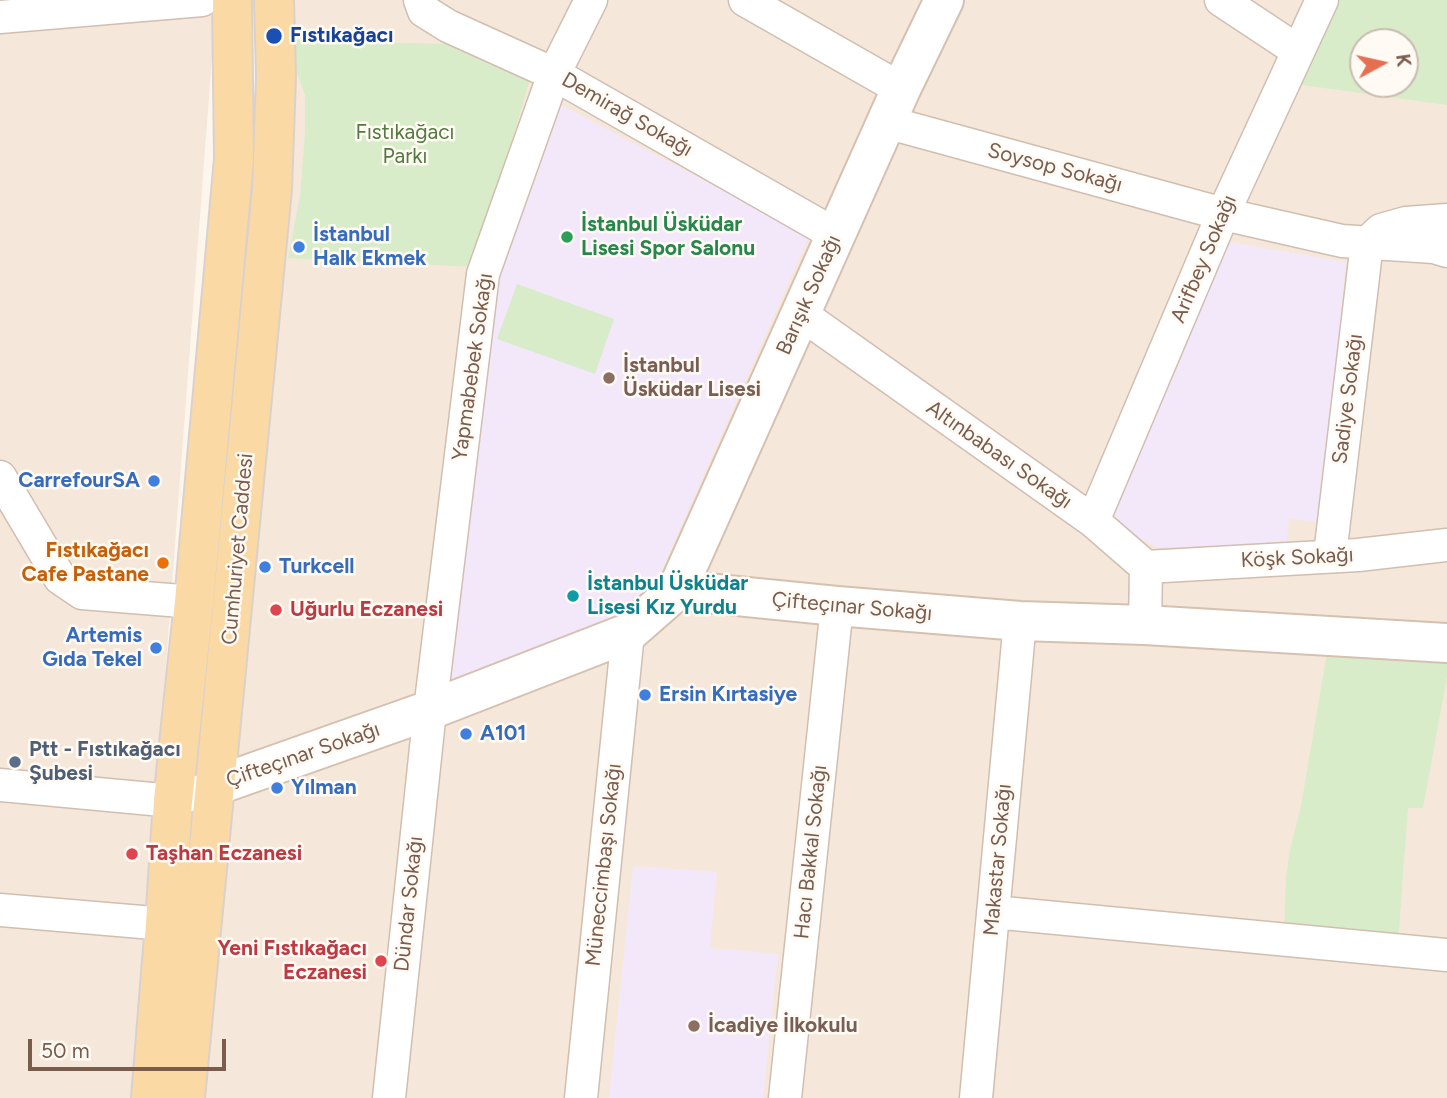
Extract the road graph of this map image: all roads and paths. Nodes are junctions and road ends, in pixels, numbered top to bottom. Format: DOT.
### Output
graph roads {
  1 [pos="202,0"];
  2 [pos="232,0"];
  3 [pos="274,0"];
  4 [pos="420,0"];
  5 [pos="591,0"];
  6 [pos="745,0"];
  7 [pos="944,0"];
  8 [pos="1221,0"];
  9 [pos="1322,0"];
  10 [pos="0,17"];
  11 [pos="1297,51"];
  12 [pos="554,74"];
  13 [pos="894,106"];
  14 [pos="1223,214"];
  15 [pos="1447,220"];
  16 [pos="836,235"];
  17 [pos="1367,243"];
  18 [pos="1447,251"];
  19 [pos="801,314"];
  20 [pos="0,477"];
  21 [pos="1093,521"];
  22 [pos="1447,545"];
  23 [pos="1330,555"];
  24 [pos="1146,567"];
  25 [pos="677,590"];
  26 [pos="194,602"];
  27 [pos="837,606"];
  28 [pos="1020,621"];
  29 [pos="1145,625"];
  30 [pos="628,633"];
  31 [pos="1447,643"];
  32 [pos="430,710"];
  33 [pos="0,785"];
  34 [pos="215,786"];
  35 [pos="173,801"];
  36 [pos="0,910"];
  37 [pos="993,912"];
  38 [pos="165,924"];
  39 [pos="1447,955"];
  40 [pos="151,1098"];
  41 [pos="185,1098"];
  42 [pos="389,1098"];
  43 [pos="581,1098"];
  44 [pos="785,1098"];
  45 [pos="976,1098"];
  1 -- 10 [label="street"];
  2 -- 26 [label="main road, Cumhuriyet Caddesi"];
  3 -- 34 [label="main road, Cumhuriyet Caddesi"];
  4 -- 12 [label="street, Demirağ Sokağı"];
  5 -- 12 [label="street, Yapmabebek Sokağı"];
  6 -- 13 [label="street, Soysop Sokağı"];
  7 -- 13 [label="street, Barışık Sokağı"];
  8 -- 11 [label="street"];
  9 -- 11 [label="street, Arifbey Sokağı"];
  11 -- 14 [label="street, Arifbey Sokağı"];
  12 -- 16 [label="street, Demirağ Sokağı"];
  12 -- 32 [label="street, Yapmabebek Sokağı"];
  13 -- 14 [label="street, Soysop Sokağı"];
  13 -- 16 [label="street, Barışık Sokağı"];
  14 -- 17 [label="street, Soysop Sokağı"];
  14 -- 21 [label="street, Arifbey Sokağı"];
  15 -- 17 [label="street"];
  16 -- 19 [label="street, Barışık Sokağı"];
  17 -- 18 [label="street, Soysop Sokağı"];
  17 -- 23 [label="street, Sadiye Sokağı"];
  19 -- 21 [label="street, Altınbabası Sokağı"];
  19 -- 25 [label="street, Barışık Sokağı"];
  20 -- 26 [label="street"];
  21 -- 24 [label="street, Altınbabası Sokağı"];
  22 -- 23 [label="street, Köşk Sokağı"];
  23 -- 24 [label="street, Köşk Sokağı"];
  24 -- 29 [label="street"];
  25 -- 27 [label="street, Çifteçınar Sokağı"];
  25 -- 30 [label="street, Çifteçınar Sokağı"];
  26 -- 35 [label="main road, Cumhuriyet Caddesi"];
  27 -- 28 [label="street, Çifteçınar Sokağı"];
  27 -- 44 [label="street, Hacı Bakkal Sokağı"];
  28 -- 29 [label="street, Çifteçınar Sokağı"];
  28 -- 37 [label="street, Makastar Sokağı"];
  29 -- 31 [label="street, Çifteçınar Sokağı"];
  30 -- 32 [label="street, Çifteçınar Sokağı"];
  30 -- 43 [label="street, Müneccimbaşı Sokağı"];
  32 -- 34 [label="street, Çifteçınar Sokağı"];
  32 -- 42 [label="street, Dündar Sokağı"];
  33 -- 35 [label="street"];
  34 -- 35 [label="street"];
  34 -- 41 [label="main road, Cumhuriyet Caddesi"];
  35 -- 38 [label="main road, Cumhuriyet Caddesi"];
  36 -- 38 [label="street"];
  37 -- 39 [label="street"];
  37 -- 45 [label="street, Makastar Sokağı"];
  38 -- 40 [label="main road, Cumhuriyet Caddesi"];
}
